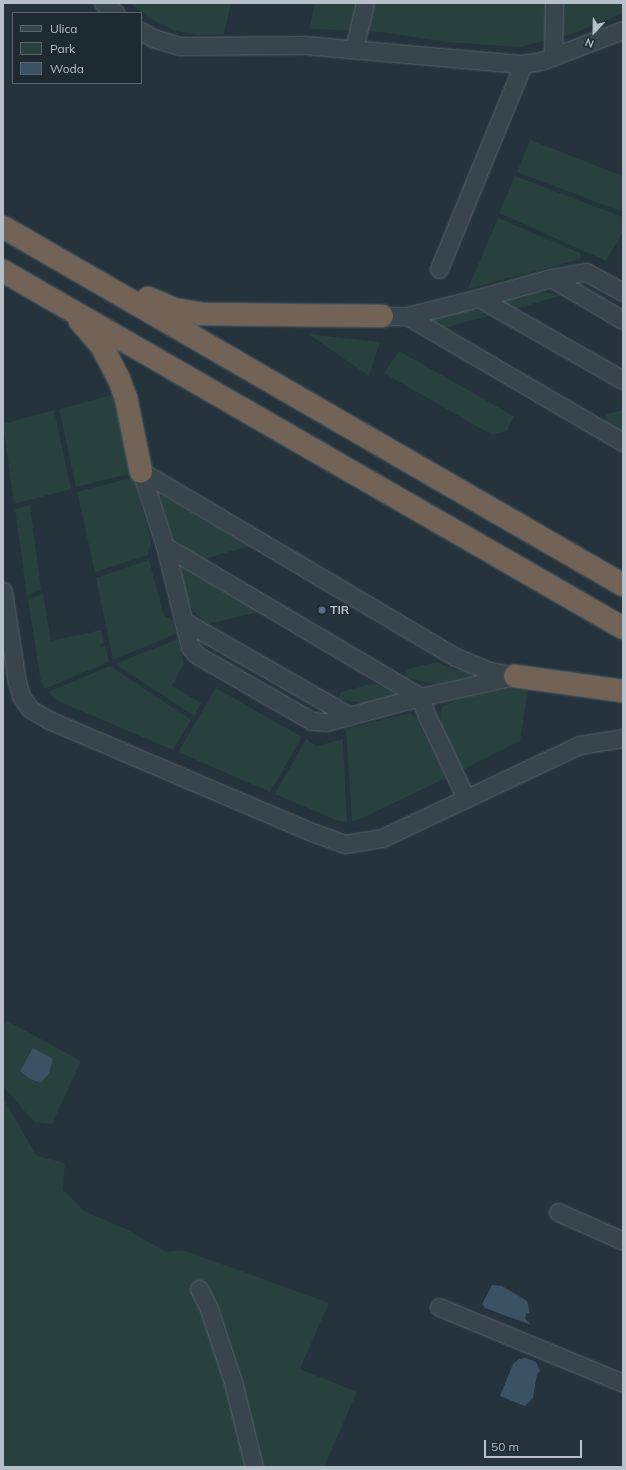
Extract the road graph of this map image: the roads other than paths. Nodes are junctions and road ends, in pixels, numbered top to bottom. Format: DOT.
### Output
graph roads {
  1 [pos="103,3"];
  2 [pos="366,3"];
  3 [pos="554,3"];
  4 [pos="115,12"];
  5 [pos="623,30"];
  6 [pos="142,31"];
  7 [pos="354,49"];
  8 [pos="553,57"];
  9 [pos="523,64"];
  10 [pos="3,227"];
  11 [pos="438,269"];
  12 [pos="3,270"];
  13 [pos="76,270"];
  14 [pos="551,278"];
  15 [pos="623,292"];
  16 [pos="479,298"];
  17 [pos="69,308"];
  18 [pos="382,316"];
  19 [pos="407,316"];
  20 [pos="623,320"];
  21 [pos="623,380"];
  22 [pos="623,442"];
  23 [pos="142,471"];
  24 [pos="164,546"];
  25 [pos="623,584"];
  26 [pos="3,590"];
  27 [pos="184,621"];
  28 [pos="623,628"];
  29 [pos="515,676"];
  30 [pos="623,691"];
  31 [pos="420,697"];
  32 [pos="350,716"];
  33 [pos="623,738"];
  34 [pos="466,798"];
  35 [pos="558,1212"];
  36 [pos="623,1240"];
  37 [pos="199,1289"];
  38 [pos="439,1307"];
  39 [pos="623,1383"];
  40 [pos="254,1467"];
  1 -- 4 [label="street"];
  2 -- 7 [label="street"];
  3 -- 8 [label="street"];
  5 -- 8 [label="street"];
  6 -- 7 [label="street"];
  7 -- 9 [label="street"];
  8 -- 9 [label="street"];
  9 -- 11 [label="street"];
  10 -- 13 [label="highway"];
  12 -- 17 [label="highway"];
  13 -- 18 [label="highway"];
  13 -- 25 [label="highway"];
  14 -- 15 [label="street"];
  14 -- 16 [label="street"];
  14 -- 20 [label="street"];
  16 -- 19 [label="street"];
  16 -- 21 [label="street"];
  17 -- 23 [label="highway"];
  17 -- 28 [label="highway"];
  18 -- 19 [label="street"];
  19 -- 22 [label="street"];
  23 -- 24 [label="street"];
  23 -- 29 [label="street"];
  24 -- 27 [label="street"];
  24 -- 31 [label="street"];
  26 -- 34 [label="street"];
  27 -- 32 [label="street"];
  27 -- 32 [label="street"];
  29 -- 30 [label="highway"];
  29 -- 31 [label="street"];
  31 -- 32 [label="street"];
  31 -- 34 [label="street"];
  33 -- 34 [label="street"];
  35 -- 36 [label="street"];
  37 -- 40 [label="street"];
  38 -- 39 [label="street"];
}
